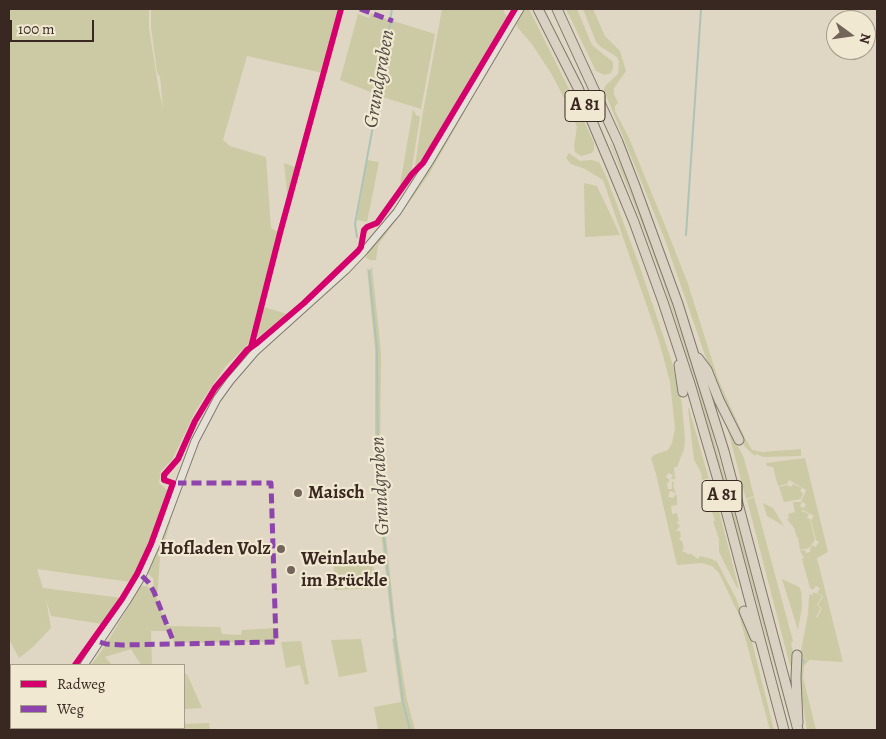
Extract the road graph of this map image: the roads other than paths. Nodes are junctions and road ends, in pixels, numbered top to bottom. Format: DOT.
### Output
graph roads {
  1 [pos="538,9"];
  2 [pos="557,9"];
  3 [pos="519,10"];
  4 [pos="674,333"];
  5 [pos="693,350"];
  6 [pos="683,392"];
  7 [pos="739,440"];
  8 [pos="744,611"];
  9 [pos="797,655"];
  10 [pos="766,660"];
  11 [pos="85,664"];
  12 [pos="784,730"];
  13 [pos="798,730"];
  1 -- 4 [label="highway, A 81"];
  2 -- 5 [label="highway, A 81"];
  3 -- 11 [label="main road"];
  4 -- 6 [label="highway"];
  4 -- 10 [label="highway, A 81"];
  5 -- 7 [label="highway"];
  5 -- 13 [label="highway, A 81"];
  8 -- 10 [label="highway"];
  9 -- 13 [label="highway"];
  10 -- 12 [label="highway, A 81"];
}
